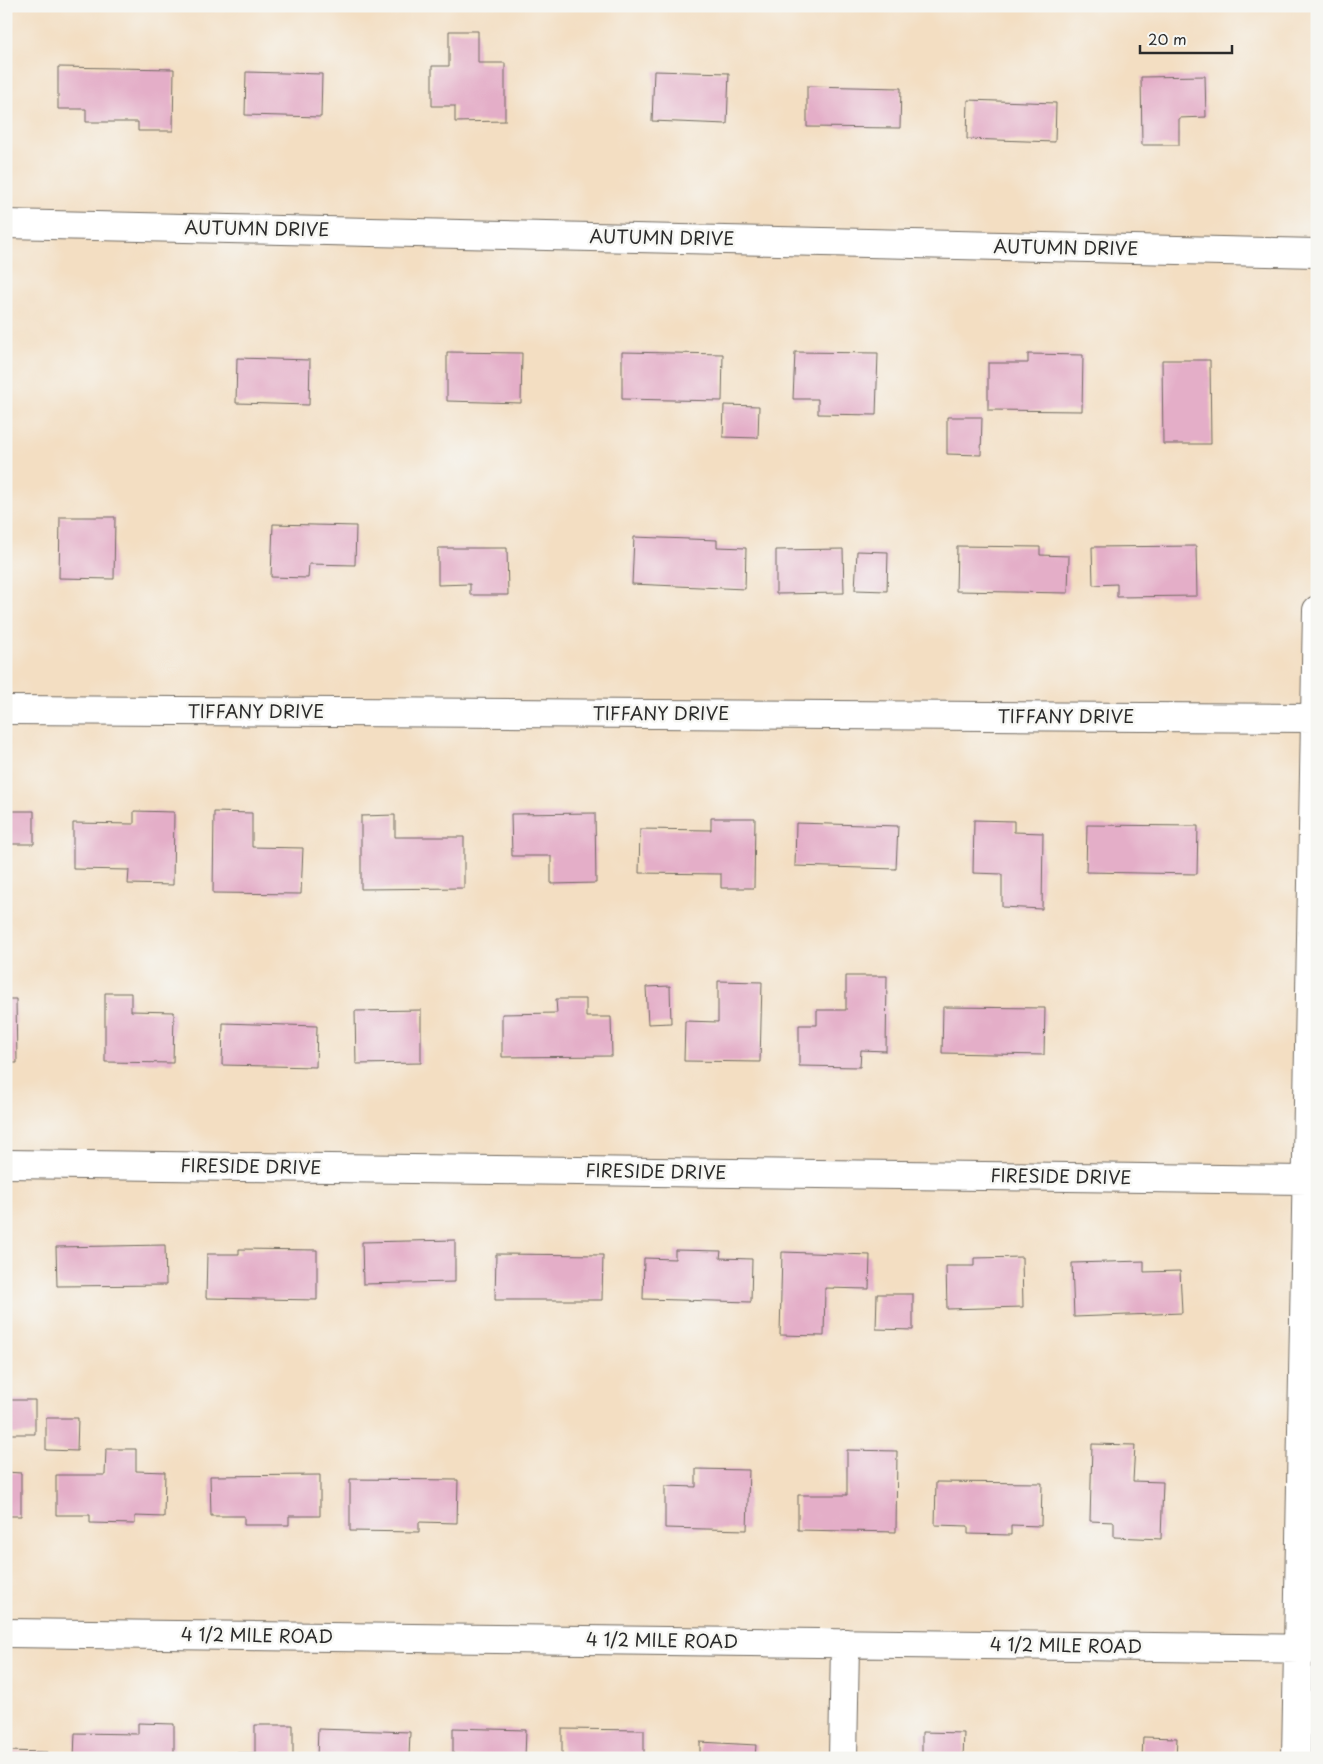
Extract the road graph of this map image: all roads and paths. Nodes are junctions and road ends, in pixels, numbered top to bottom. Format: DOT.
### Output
graph roads {
  1 [pos="6,224"];
  2 [pos="1317,253"];
  3 [pos="1317,610"];
  4 [pos="6,710"];
  5 [pos="1315,718"];
  6 [pos="6,1164"];
  7 [pos="1306,1180"];
  8 [pos="6,1633"];
  9 [pos="846,1643"];
  10 [pos="1307,1649"];
  11 [pos="843,1758"];
  12 [pos="1296,1758"];
  1 -- 2 [label="street, AUTUMN DRIVE"];
  3 -- 5 [label="street"];
  4 -- 5 [label="street, TIFFANY DRIVE"];
  5 -- 7 [label="street"];
  6 -- 7 [label="street, FIRESIDE DRIVE"];
  7 -- 10 [label="street"];
  8 -- 9 [label="street, 4 1/2 MILE ROAD"];
  9 -- 10 [label="street, 4 1/2 MILE ROAD"];
  9 -- 11 [label="street"];
  10 -- 12 [label="street"];
}
